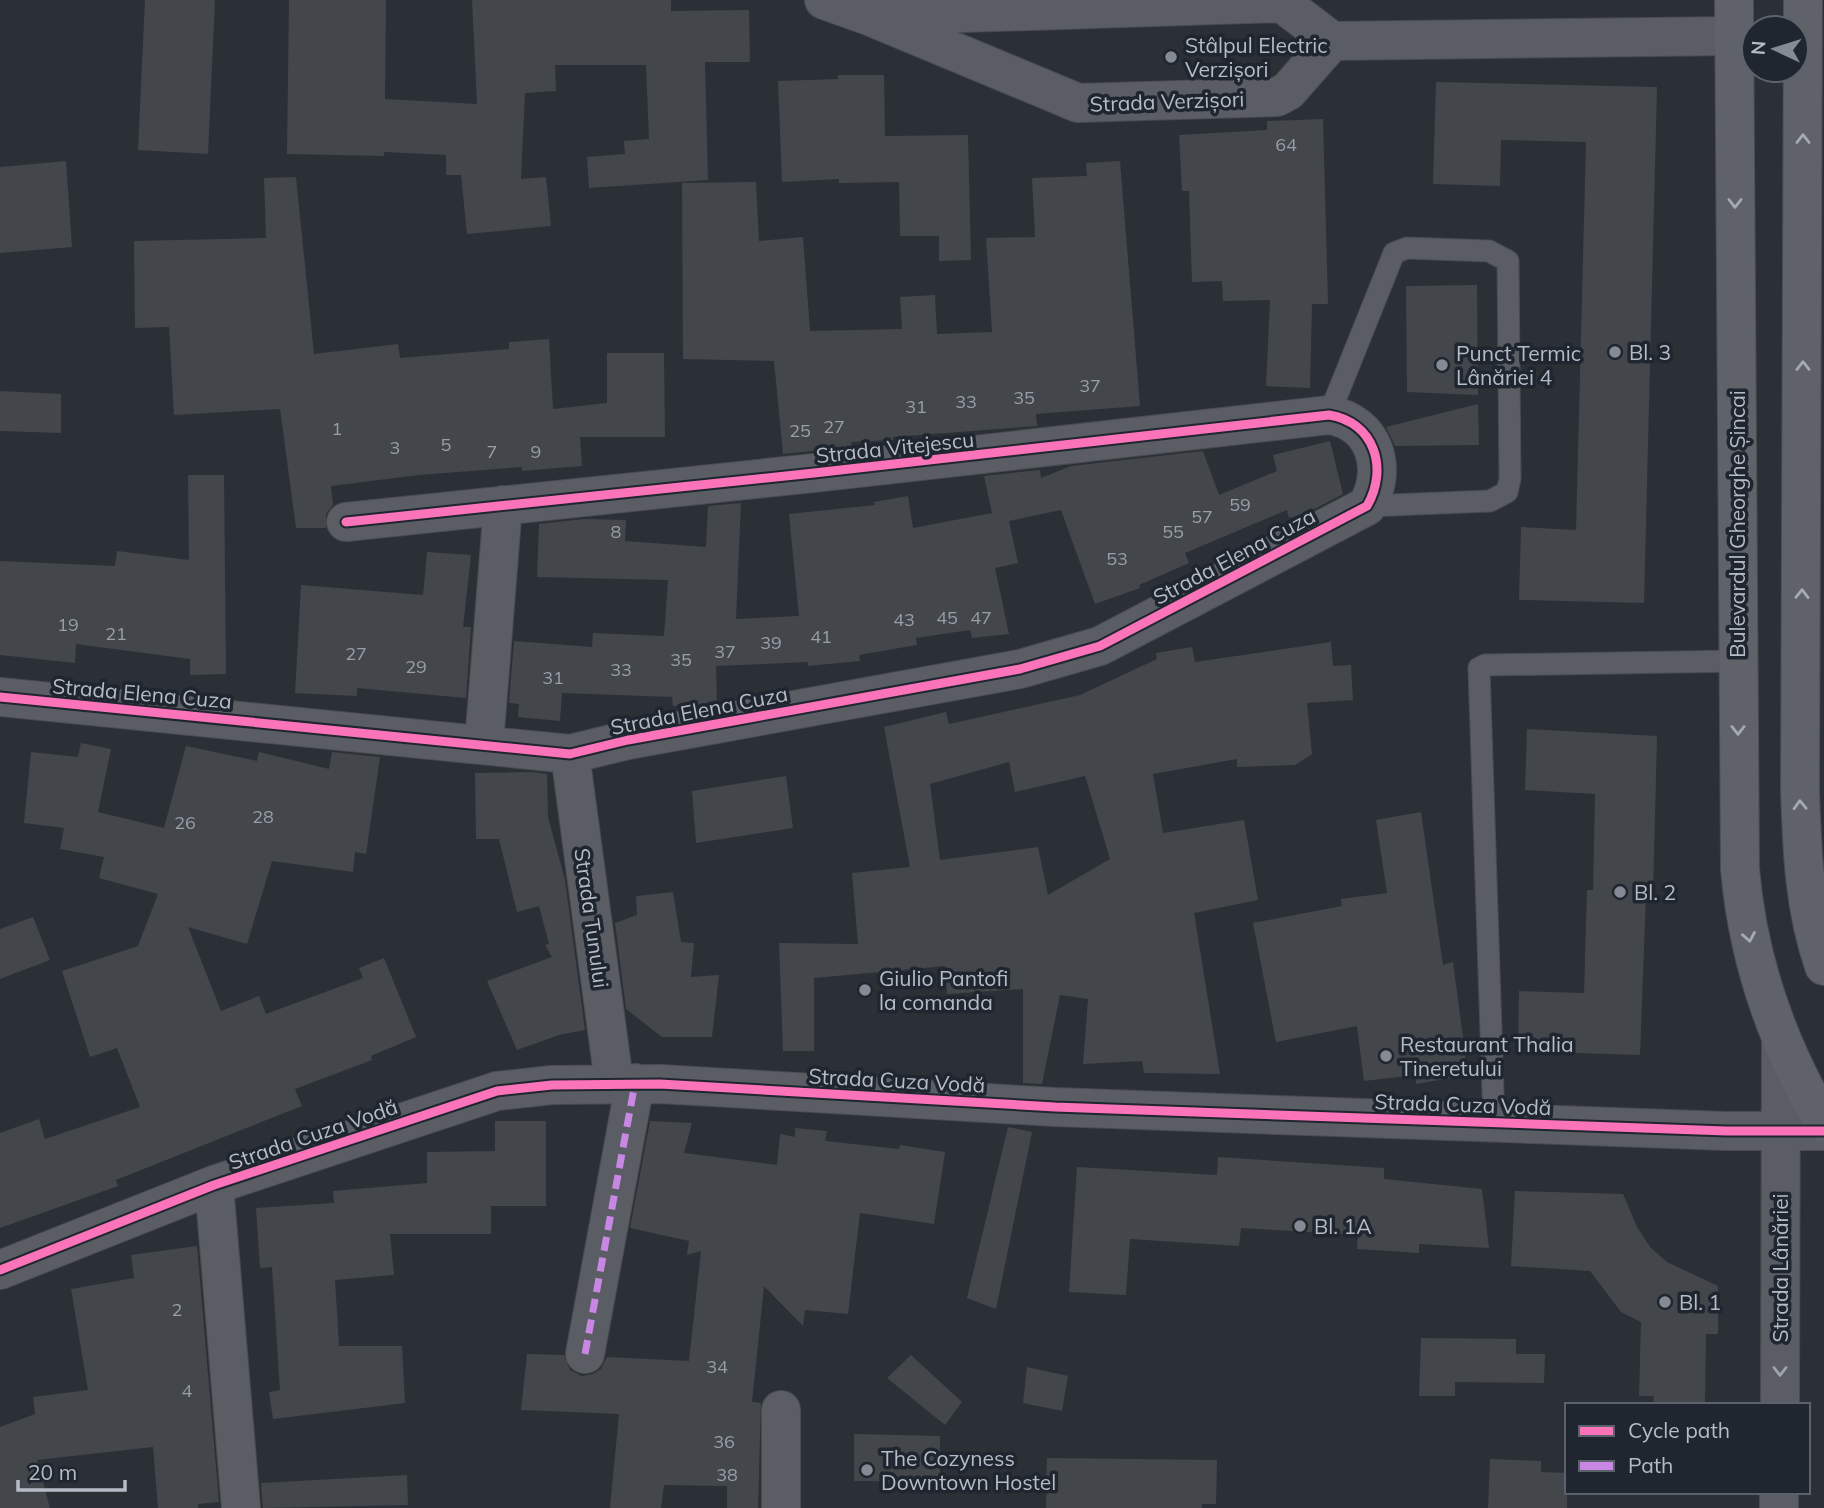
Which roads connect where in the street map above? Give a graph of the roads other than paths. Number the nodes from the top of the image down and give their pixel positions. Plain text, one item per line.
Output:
1 (824, 0) edge
2 (1803, 0) edge
3 (1282, 1) edge
4 (1012, 5) edge
5 (869, 16) junction
6 (1734, 18) edge
7 (1332, 41) junction
8 (1329, 415) junction
9 (1814, 473) edge
10 (503, 505) junction
11 (1367, 506) junction
12 (346, 522) dead end
13 (1738, 661) junction
14 (0, 697) edge
15 (484, 744) junction
16 (570, 754) junction
17 (1824, 966) edge
18 (1782, 1043) junction
19 (625, 1083) junction
20 (1494, 1122) junction
21 (1824, 1124) edge
22 (1781, 1131) junction
23 (1824, 1131) edge
24 (214, 1185) junction
25 (0, 1270) edge
26 (585, 1354) dead end
27 (1780, 1403) edge
28 (781, 1410) dead end
29 (241, 1508) edge
30 (781, 1508) edge

1 - 5 street, Strada Verzișori
9 -> 2 main road
3 - 4 street, Strada Verzișori
3 - 7 street, Strada Verzișori
4 - 5 street, Strada Verzișori
5 - 7 street, Strada Verzișori
6 - 7 street
6 -> 13 main road, Bulevardul Gheorghe Șincai
8 - 10 street, Strada Vitejescu
8 - 11 street, Strada Vitejescu
8 - 11 lane
17 -> 9 main road
10 - 12 street, Strada Vitejescu
10 - 15 street
11 - 16 street, Strada Elena Cuza
13 -> 18 main road, Bulevardul Gheorghe Șincai
13 - 20 lane
14 - 15 street, Strada Elena Cuza
15 - 16 street, Strada Elena Cuza
16 - 19 street, Strada Tunului
18 - 21 main road, Bulevardul Gheorghe Șincai
18 - 22 street, Bulevardul Gheorghe Șincai
19 - 20 street, Strada Cuza Vodă
19 - 24 street, Strada Cuza Vodă
19 - 26 street, Strada Tunului
20 - 22 street, Strada Cuza Vodă
22 - 23 street, Strada Cuza Vodă
22 -> 27 street, Strada Lânăriei
24 - 25 street, Strada Cuza Vodă
24 - 29 street
28 - 30 street

